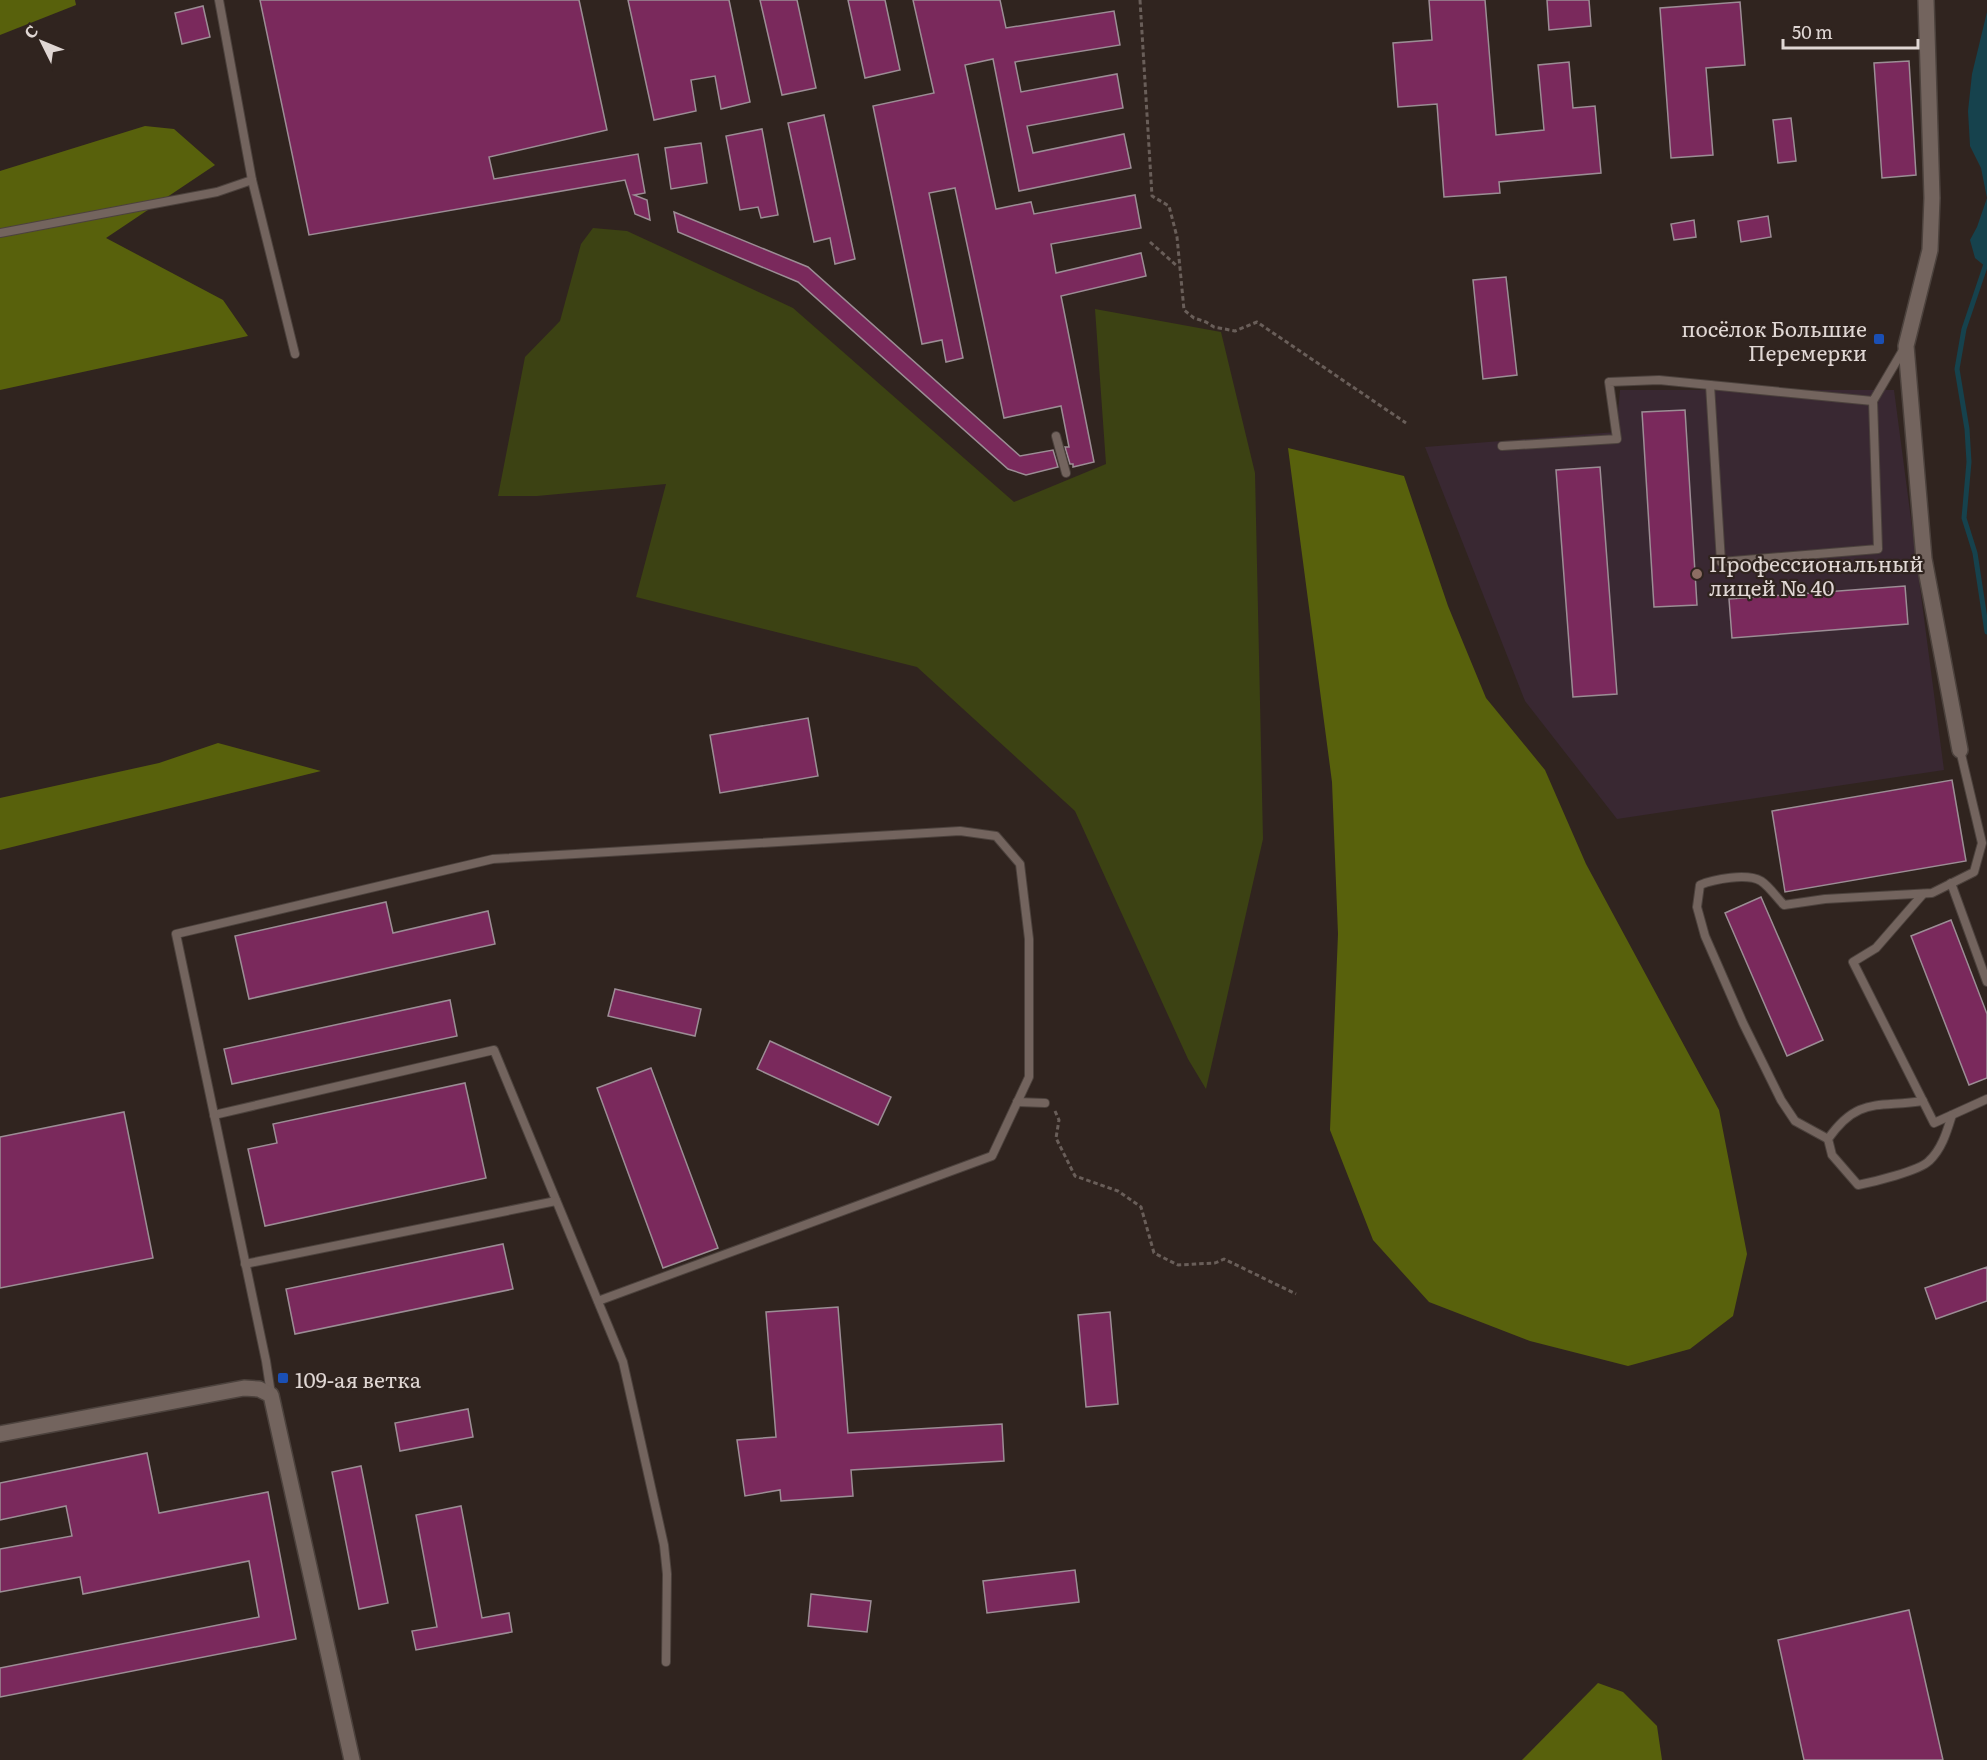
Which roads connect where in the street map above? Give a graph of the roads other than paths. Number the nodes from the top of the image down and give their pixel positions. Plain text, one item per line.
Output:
1 (219, 0) edge
2 (1926, 0) edge
3 (252, 180) junction
4 (0, 233) edge
5 (1906, 346) junction
6 (295, 354) dead end
7 (1710, 385) junction
8 (1874, 401) junction
9 (1056, 436) dead end
10 (1502, 446) dead end
11 (1066, 473) dead end
12 (1960, 750) joint
13 (1951, 883) junction
14 (1923, 894) junction
15 (1987, 982) edge
16 (1987, 1099) edge
17 (1923, 1101) junction
18 (1017, 1102) junction
19 (1045, 1103) road end
20 (213, 1115) junction
21 (1952, 1115) junction
22 (1828, 1138) junction
23 (556, 1201) junction
24 (245, 1264) junction
25 (598, 1300) junction
26 (271, 1395) junction
27 (0, 1434) edge
28 (666, 1662) dead end
29 (352, 1760) edge

1 - 3 lane
2 - 5 street
3 - 4 lane
3 - 6 lane
5 - 8 lane
5 - 12 street
7 - 8 lane
7 - 8 lane
7 - 10 lane
9 - 11 lane
12 - 13 lane
13 - 14 lane
13 - 15 lane
14 - 17 lane
14 - 22 lane
16 - 21 lane
17 - 21 lane
17 - 22 lane
18 - 19 lane
18 - 20 lane
18 - 25 lane
20 - 23 lane
20 - 24 lane
21 - 22 lane
23 - 24 lane
23 - 25 lane
24 - 26 lane
25 - 28 lane
26 - 27 street
26 - 29 street

